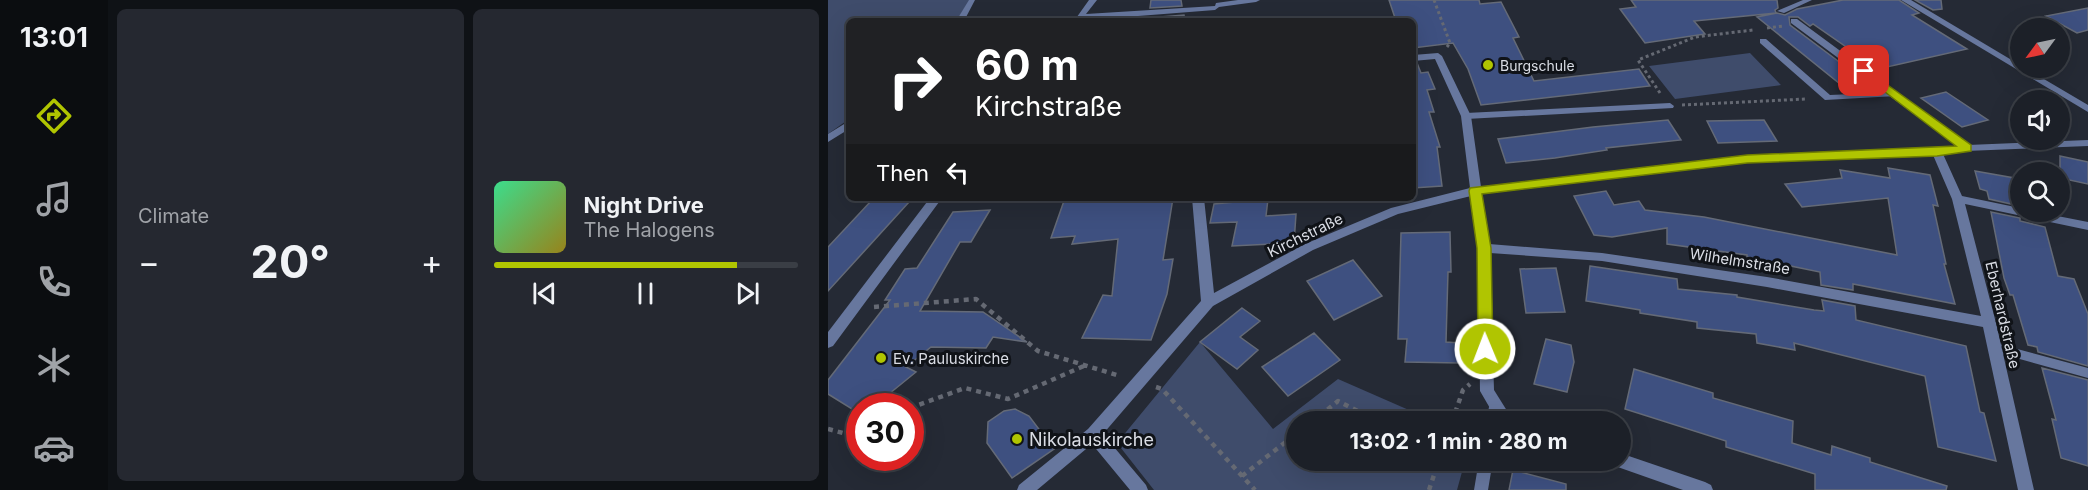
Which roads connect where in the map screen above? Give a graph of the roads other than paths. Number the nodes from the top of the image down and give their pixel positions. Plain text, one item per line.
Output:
1 (972, 0) edge
2 (1093, 0) edge
3 (1256, 0) edge
4 (1809, 0) edge
5 (1905, 0) edge
6 (1218, 4) edge
7 (1781, 11) dead end
8 (1139, 17) edge
9 (962, 18) edge
10 (1078, 18) edge
11 (1108, 18) edge
12 (1212, 18) edge
13 (1796, 22) road end
14 (1763, 41) dead end
15 (1416, 58) edge
16 (1896, 94) junction
17 (1670, 106) road end
18 (2088, 109) edge
19 (1466, 116) junction
20 (846, 126) edge
21 (828, 139) edge
22 (2088, 143) edge
23 (1966, 148) junction
24 (1937, 152) junction
25 (1475, 191) junction
26 (1958, 199) junction
27 (934, 201) edge
28 (1198, 201) edge
29 (2088, 226) edge
30 (1484, 248) junction
31 (1208, 302) junction
32 (1989, 323) junction
33 (828, 342) edge
34 (1995, 348) junction
35 (2088, 373) edge
36 (1495, 406) junction
37 (1494, 411) edge
38 (1499, 411) edge
39 (1093, 434) junction
40 (1631, 464) edge
41 (1484, 471) edge
42 (1025, 490) edge
43 (1140, 490) edge
44 (1481, 490) edge
45 (1705, 490) edge
46 (2026, 490) edge

1 - 9 lane
2 - 10 street
3 - 6 street
4 - 7 lane
5 - 18 street
6 - 8 street
6 - 12 street
8 - 11 street
13 - 16 street
14 - 16 lane
15 - 19 street
16 - 23 street
17 - 19 lane
19 - 25 street
20 - 21 street
22 - 23 street, Kirchstraße
23 - 24 street, Kirchstraße
24 - 25 street, Kirchstraße
24 - 26 street, Eberhardstraße
25 - 30 street
25 - 31 street, Kirchstraße
26 - 29 street
26 - 32 street, Eberhardstraße
27 - 33 street
28 - 31 street
30 - 32 street, Wilhelmstraße
30 - 36 street
31 - 39 street, Kirchstraße
32 - 34 street, Eberhardstraße
34 - 35 lane
34 - 46 street, Eberhardstraße
36 - 37 lane
36 - 38 street
39 - 42 street, Kirchstraße
39 - 43 street
40 - 45 street
41 - 44 lane

